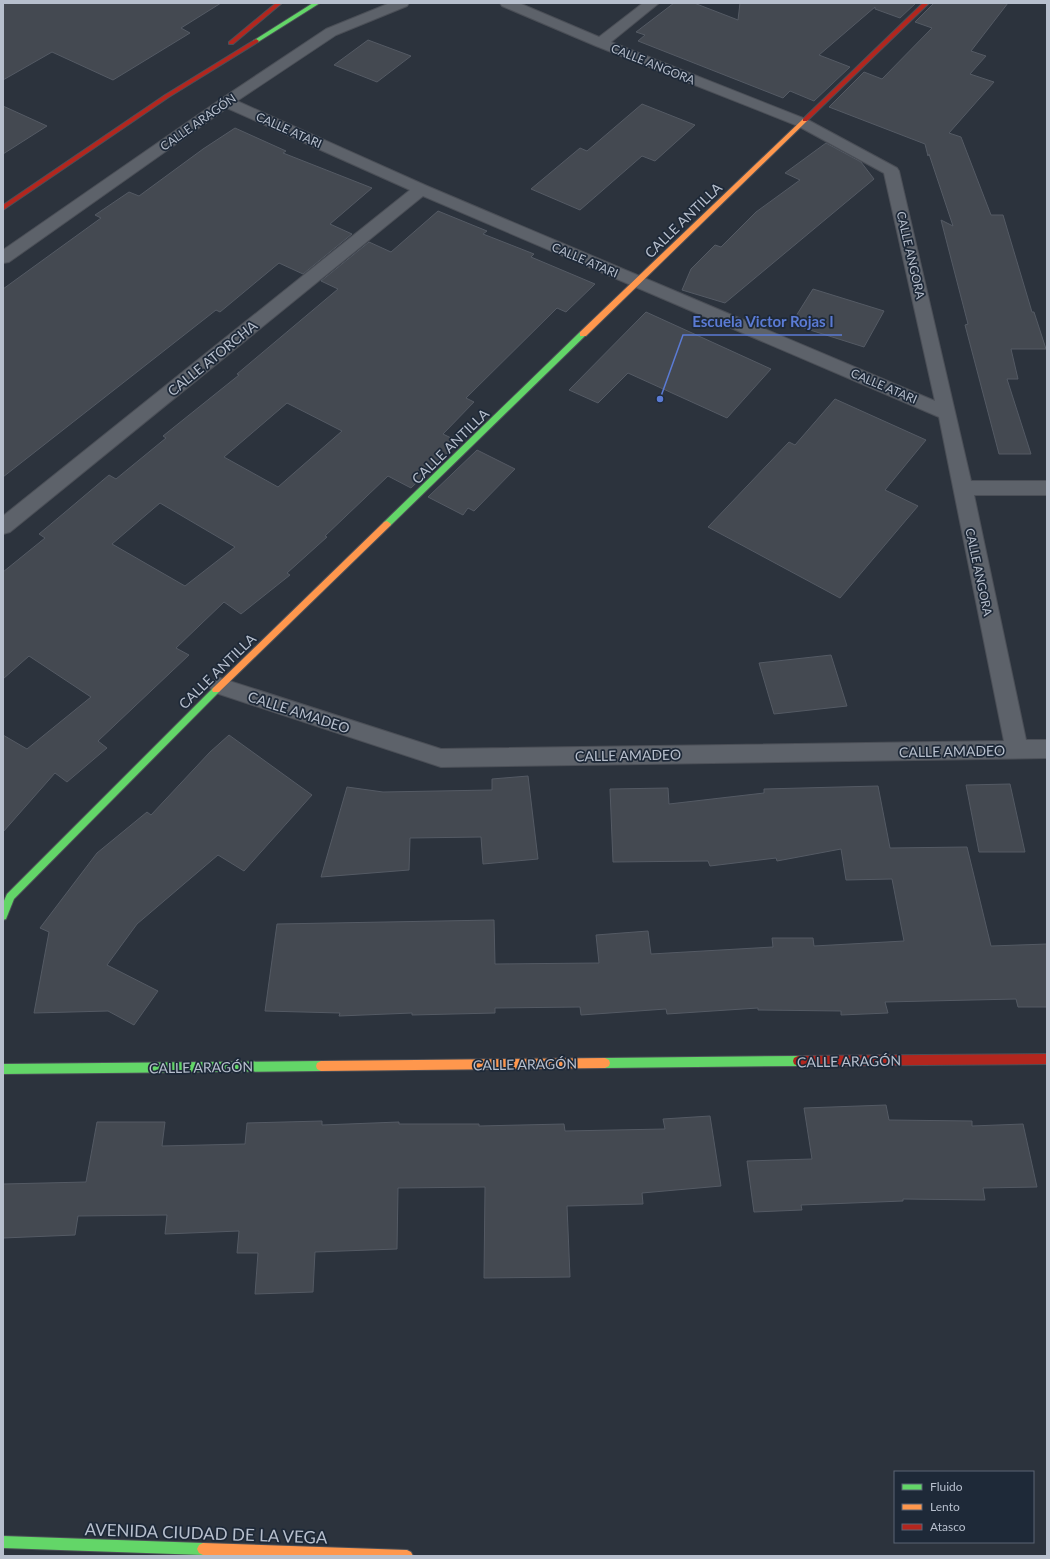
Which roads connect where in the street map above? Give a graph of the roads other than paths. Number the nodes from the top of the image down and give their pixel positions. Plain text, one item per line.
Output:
1 (279, 3) edge
2 (317, 3) edge
3 (402, 3) edge
4 (507, 3) edge
5 (652, 3) edge
6 (926, 3) edge
7 (601, 43) junction
8 (167, 96) junction
9 (226, 102) junction
10 (803, 123) junction
11 (421, 189) junction
12 (3, 208) edge
13 (3, 258) edge
14 (638, 283) junction
15 (947, 413) junction
16 (962, 488) junction
17 (1047, 488) edge
18 (3, 527) edge
19 (220, 686) junction
20 (1047, 749) edge
21 (1017, 750) junction
22 (3, 916) edge
23 (1047, 1059) edge
24 (3, 1069) edge
25 (3, 1542) edge
26 (407, 1556) edge

1 - 8 street
2 - 8 street
3 - 9 street, CALLE ARAGÓN
4 - 7 street, CALLE ANGORA
5 - 7 street
6 - 10 street, CALLE ANTILLA
7 - 10 street, CALLE ANGORA
8 - 12 street
9 - 11 street, CALLE ATARI
9 - 13 street, CALLE ARAGÓN
10 - 14 street, CALLE ANTILLA
10 - 15 street, CALLE ANGORA
11 - 14 street, CALLE ATARI
11 - 18 street, CALLE ATORCHA
14 - 15 street, CALLE ATARI
14 - 19 street, CALLE ANTILLA
15 - 16 street, CALLE ANGORA
16 - 17 street
16 - 21 street, CALLE ANGORA
19 - 21 street, CALLE AMADEO
19 - 22 street, CALLE ANTILLA
20 - 21 street, CALLE AMADEO
23 - 24 street, CALLE ARAGÓN
25 - 26 street, AVENIDA CIUDAD DE LA VEGA

